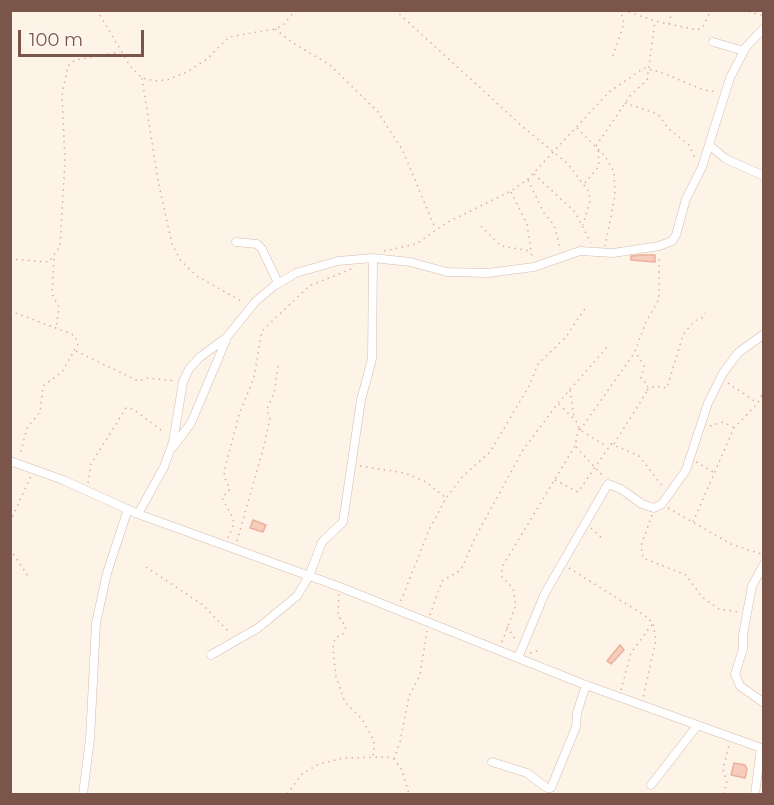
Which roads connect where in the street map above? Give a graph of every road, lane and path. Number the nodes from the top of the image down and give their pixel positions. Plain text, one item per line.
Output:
1 (97, 10) edge
2 (296, 10) edge
3 (395, 10) edge
4 (622, 10) edge
5 (672, 10) edge
6 (711, 10) edge
7 (743, 10) edge
8 (764, 16) edge
9 (655, 21) junction
10 (668, 24) junction
11 (764, 28) edge
12 (275, 29) junction
13 (712, 42) dead end
14 (744, 51) junction
15 (120, 52) junction
16 (613, 56) dead end
17 (650, 68) junction
18 (142, 78) junction
19 (725, 92) junction
20 (625, 103) junction
21 (576, 127) junction
22 (709, 145) junction
23 (597, 147) junction
24 (554, 150) junction
25 (696, 160) dead end
26 (534, 173) junction
27 (764, 176) edge
28 (528, 179) junction
29 (584, 184) junction
30 (511, 191) junction
31 (583, 225) junction
32 (481, 226) dead end
33 (435, 230) junction
34 (236, 242) dead end
35 (659, 246) junction
36 (532, 251) junction
37 (599, 252) junction
38 (562, 256) junction
39 (54, 258) junction
40 (10, 259) edge
41 (370, 259) junction
42 (534, 267) junction
43 (279, 283) junction
44 (252, 307) junction
45 (586, 307) dead end
46 (10, 311) edge
47 (705, 313) dead end
48 (56, 328) junction
49 (764, 334) edge
50 (226, 338) junction
51 (610, 344) dead end
52 (76, 351) junction
53 (635, 351) junction
54 (278, 366) dead end
55 (719, 381) junction
56 (183, 382) junction
57 (570, 390) junction
58 (647, 390) junction
59 (764, 391) edge
60 (558, 402) junction
61 (757, 404) junction
62 (574, 418) junction
63 (580, 428) junction
64 (734, 428) junction
65 (702, 429) junction
66 (173, 438) junction
67 (614, 444) junction
68 (575, 446) junction
69 (607, 446) junction
70 (170, 451) junction
71 (691, 459) junction
72 (10, 461) edge
73 (354, 464) junction
74 (594, 467) junction
75 (31, 468) junction
76 (716, 474) junction
77 (555, 480) junction
78 (609, 483) junction
79 (88, 491) junction
80 (666, 496) junction
81 (446, 498) junction
82 (658, 506) junction
83 (128, 509) junction
84 (138, 514) junction
85 (10, 522) edge
86 (693, 522) junction
87 (586, 523) junction
88 (603, 540) dead end
89 (222, 543) junction
90 (234, 548) junction
91 (10, 549) edge
92 (764, 555) edge
93 (562, 563) junction
94 (764, 564) edge
95 (146, 567) dead end
96 (309, 576) junction
97 (30, 579) dead end
98 (340, 587) junction
99 (396, 609) junction
100 (747, 613) junction
101 (428, 622) junction
102 (653, 623) junction
103 (507, 627) junction
104 (237, 640) junction
105 (501, 651) junction
106 (211, 655) dead end
107 (519, 656) junction
108 (586, 685) junction
109 (625, 699) junction
110 (764, 703) edge
111 (641, 705) junction
112 (697, 726) junction
113 (731, 738) junction
114 (762, 748) edge
115 (371, 758) junction
116 (394, 759) junction
117 (492, 762) dead end
118 (651, 785) dead end
119 (83, 795) edge
120 (287, 795) edge
121 (410, 795) edge
122 (723, 795) edge
123 (755, 795) edge

1 - 15 path
2 - 12 path
3 - 24 path
4 - 9 path
4 - 16 path
5 - 10 path
6 - 10 path
7 - 8 path
9 - 10 path
9 - 17 path
11 - 14 street
12 - 18 path
12 - 33 path
13 - 14 street
14 - 19 street
15 - 18 path
15 - 39 path
17 - 19 path
17 - 20 path
17 - 21 path
18 - 44 path
19 - 22 street
20 - 23 path
20 - 25 path
21 - 23 path
21 - 24 path
22 - 27 street
22 - 35 street
23 - 29 path
23 - 37 path
24 - 26 path
24 - 29 path
26 - 28 path
26 - 31 path
28 - 30 path
28 - 38 path
29 - 31 path
30 - 33 path
30 - 36 path
31 - 37 path
32 - 36 path
33 - 41 path
34 - 43 street
35 - 37 street
35 - 53 path
36 - 42 path
37 - 38 street
38 - 42 street
39 - 40 path
39 - 48 path
41 - 42 street
41 - 43 street
41 - 73 street
41 - 89 path
43 - 44 street
44 - 50 street
45 - 81 path
46 - 48 path
47 - 58 path
48 - 52 path
49 - 55 street
50 - 56 street
50 - 70 street
51 - 57 path
52 - 56 path
52 - 75 path
53 - 58 path
53 - 63 path
54 - 90 path
55 - 61 path
55 - 65 street
56 - 66 street
57 - 60 path
57 - 62 path
58 - 67 path
59 - 61 path
60 - 62 path
60 - 101 path
61 - 64 path
62 - 63 path
63 - 68 path
63 - 69 path
64 - 65 path
64 - 76 path
65 - 71 street
66 - 70 street
66 - 79 path
67 - 69 path
67 - 80 path
68 - 74 path
68 - 77 path
69 - 74 path
70 - 84 street
71 - 76 path
71 - 80 street
72 - 75 street
73 - 81 path
73 - 96 street
74 - 77 path
74 - 78 path
75 - 79 street
75 - 85 path
76 - 86 path
77 - 103 path
78 - 82 street
78 - 87 street
79 - 83 street
80 - 82 street
81 - 99 path
82 - 86 path
82 - 100 path
83 - 84 street
83 - 119 street
84 - 89 street
86 - 92 path
87 - 88 path
87 - 93 street
89 - 90 street
90 - 96 street
91 - 97 path
93 - 102 path
93 - 107 street
94 - 100 street
95 - 104 path
96 - 98 street
96 - 104 street
98 - 99 street
98 - 115 path
99 - 101 street
100 - 110 street
101 - 105 street
101 - 116 path
102 - 109 path
102 - 111 path
103 - 105 path
103 - 107 path
104 - 106 street
105 - 107 street
107 - 108 street
108 - 109 street
108 - 117 street
109 - 111 street
111 - 112 street
112 - 113 street
112 - 118 street
113 - 114 street
113 - 122 path
114 - 123 street
115 - 116 path
115 - 120 path
116 - 121 path

